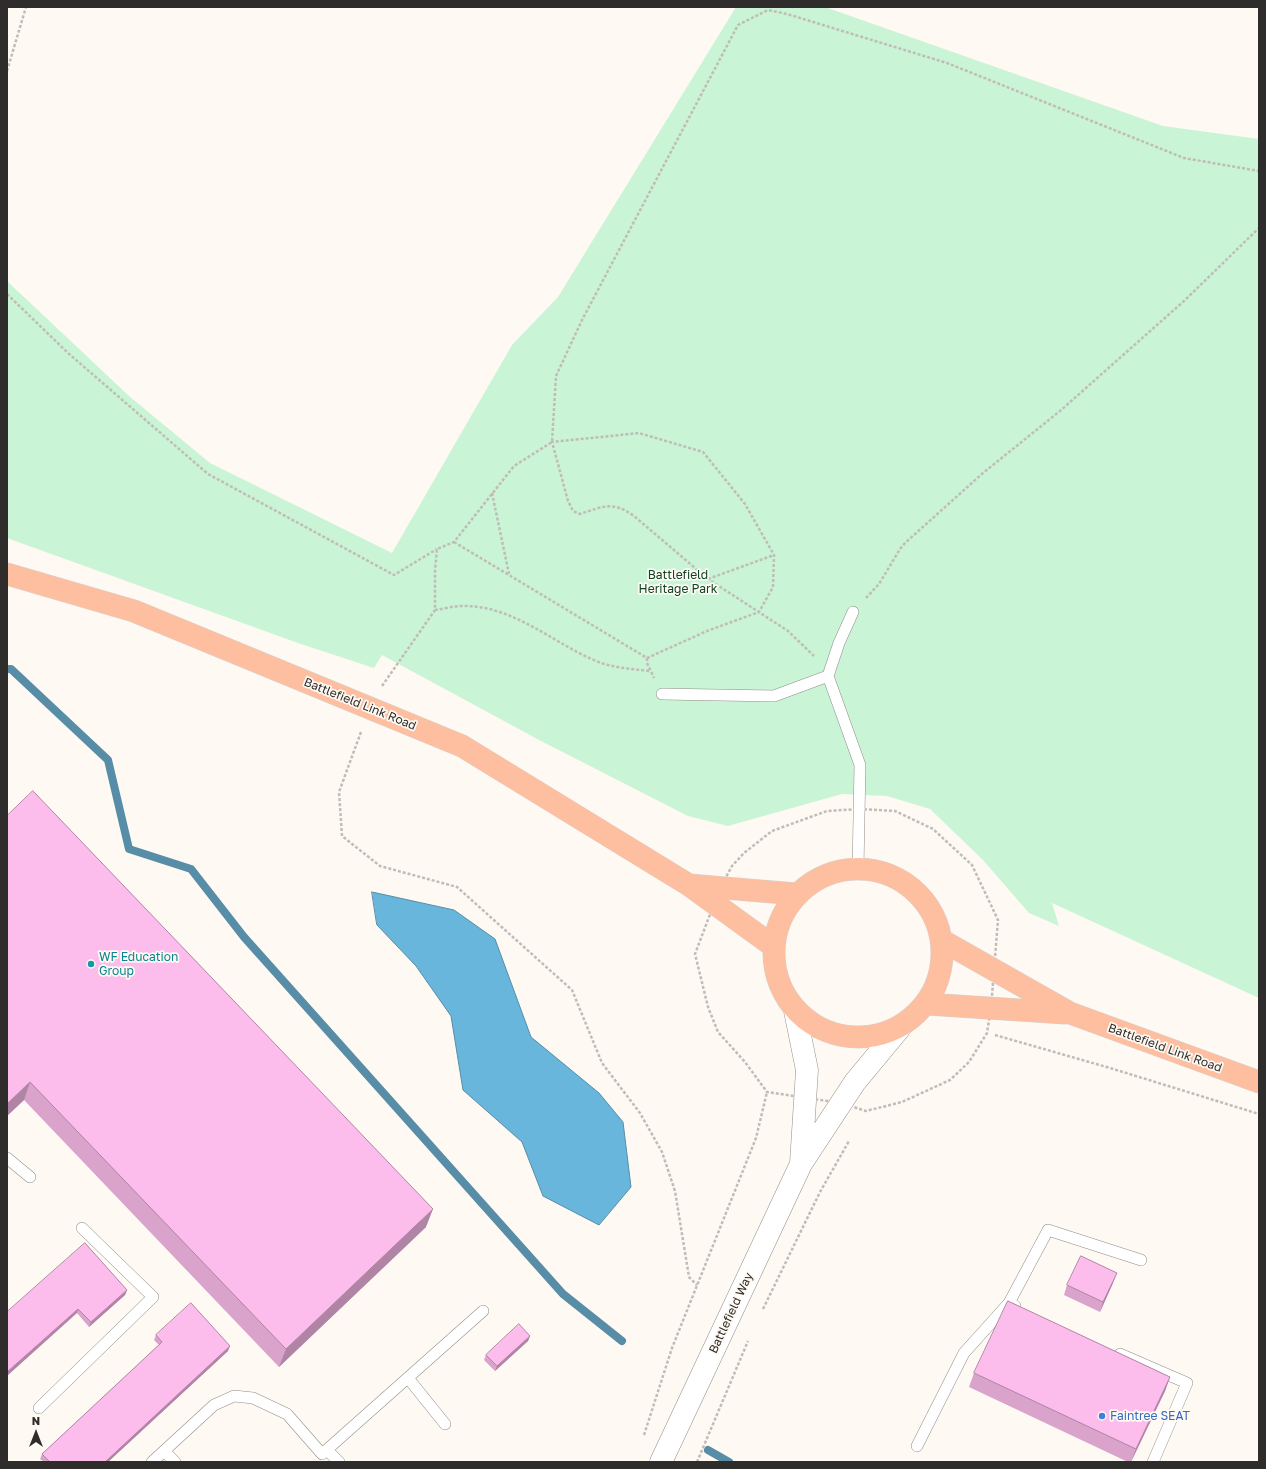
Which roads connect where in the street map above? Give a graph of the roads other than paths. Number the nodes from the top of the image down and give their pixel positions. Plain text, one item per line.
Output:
1 (7, 574) edge
2 (853, 612) road end
3 (828, 676) junction
4 (662, 694) dead end
5 (858, 869) junction
6 (689, 885) junction
7 (796, 894) junction
8 (943, 941) junction
9 (773, 946) junction
10 (927, 1004) junction
11 (796, 1011) junction
12 (1070, 1013) junction
13 (899, 1029) junction
14 (1259, 1082) edge
15 (7, 1158) edge
16 (801, 1164) junction
17 (30, 1177) dead end
18 (82, 1228) dead end
19 (1141, 1260) dead end
20 (1009, 1303) junction
21 (1023, 1309) edge
22 (483, 1311) dead end
23 (1113, 1351) edge
24 (408, 1378) junction
25 (39, 1408) dead end
26 (445, 1424) dead end
27 (917, 1446) dead end
28 (328, 1450) junction
29 (164, 1451) junction
30 (152, 1462) edge
31 (174, 1462) edge
32 (339, 1462) edge
33 (661, 1462) edge
34 (1153, 1462) edge

1 - 6 main road, Battlefield Link Road
2 - 3 lane
3 - 4 lane
3 - 5 lane
5 - 7 main road
5 - 8 main road
6 - 7 main road, Battlefield Link Road
6 - 9 main road, Battlefield Link Road
7 - 9 main road
8 - 10 main road
8 - 12 main road, Battlefield Link Road
9 - 11 main road
10 - 12 main road, Battlefield Link Road
10 - 13 main road
11 - 13 main road
11 - 16 street, Battlefield Way
12 - 14 main road, Battlefield Link Road
13 - 16 street, Battlefield Way
15 - 17 lane
16 - 33 street, Battlefield Way
18 - 25 lane
19 - 20 lane
20 - 21 lane
20 - 27 lane
22 - 24 lane
23 - 34 lane
24 - 26 lane
24 - 28 lane
28 - 29 lane
28 - 32 lane
29 - 30 lane
29 - 31 lane

